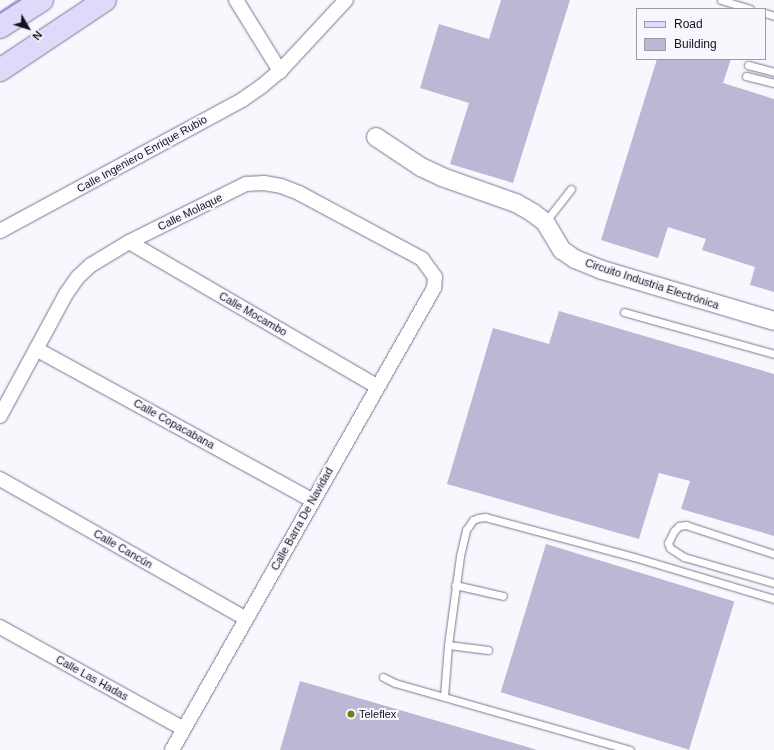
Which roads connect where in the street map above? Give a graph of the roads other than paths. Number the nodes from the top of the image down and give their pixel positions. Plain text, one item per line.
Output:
1 (42, 0) edge
2 (105, 0) edge
3 (236, 0) edge
4 (346, 0) edge
5 (721, 0) edge
6 (747, 8) edge
7 (0, 27) edge
8 (748, 65) dead end
9 (0, 70) edge
10 (280, 71) junction
11 (774, 72) edge
12 (746, 76) dead end
13 (774, 83) edge
14 (376, 137) dead end
15 (571, 189) dead end
16 (545, 222) junction
17 (0, 232) edge
18 (129, 242) junction
19 (434, 288) joint
20 (624, 312) dead end
21 (774, 321) edge
22 (36, 349) junction
23 (774, 354) edge
24 (376, 386) junction
25 (0, 416) edge
26 (0, 479) edge
27 (312, 500) junction
28 (774, 554) edge
29 (774, 583) edge
30 (455, 585) junction
31 (503, 596) dead end
32 (774, 599) edge
33 (246, 618) junction
34 (0, 628) edge
35 (448, 645) junction
36 (488, 650) dead end
37 (383, 677) dead end
38 (444, 696) junction
39 (184, 729) junction
40 (172, 750) edge
41 (630, 750) edge

1 - 7 main road
2 - 9 main road
3 - 10 street
4 - 10 street, Calle Ingeniero Enrique Rubio
5 - 6 lane
8 - 11 lane
10 - 17 street, Calle Ingeniero Enrique Rubio
12 - 13 lane
14 - 16 street, Circuito Industria Electrónica
15 - 16 lane
16 - 21 street, Circuito Industria Electrónica
18 - 19 street, Calle Molaque
18 - 22 street, Calle Molaque
18 - 24 street, Calle Mocambo
19 - 24 street, Calle Barra De Navidad
20 - 23 lane
22 - 25 street, Calle Molaque
22 - 27 street, Calle Copacabana
24 - 27 street, Calle Barra De Navidad
26 - 33 street, Calle Cancún
27 - 33 street, Calle Barra De Navidad
28 - 29 lane
30 - 31 lane
30 - 32 lane
30 - 35 lane
33 - 39 street, Calle Barra De Navidad
34 - 39 street, Calle Las Hadas
35 - 36 lane
35 - 38 lane
37 - 38 lane
38 - 41 lane
39 - 40 street, Calle Barra De Navidad

